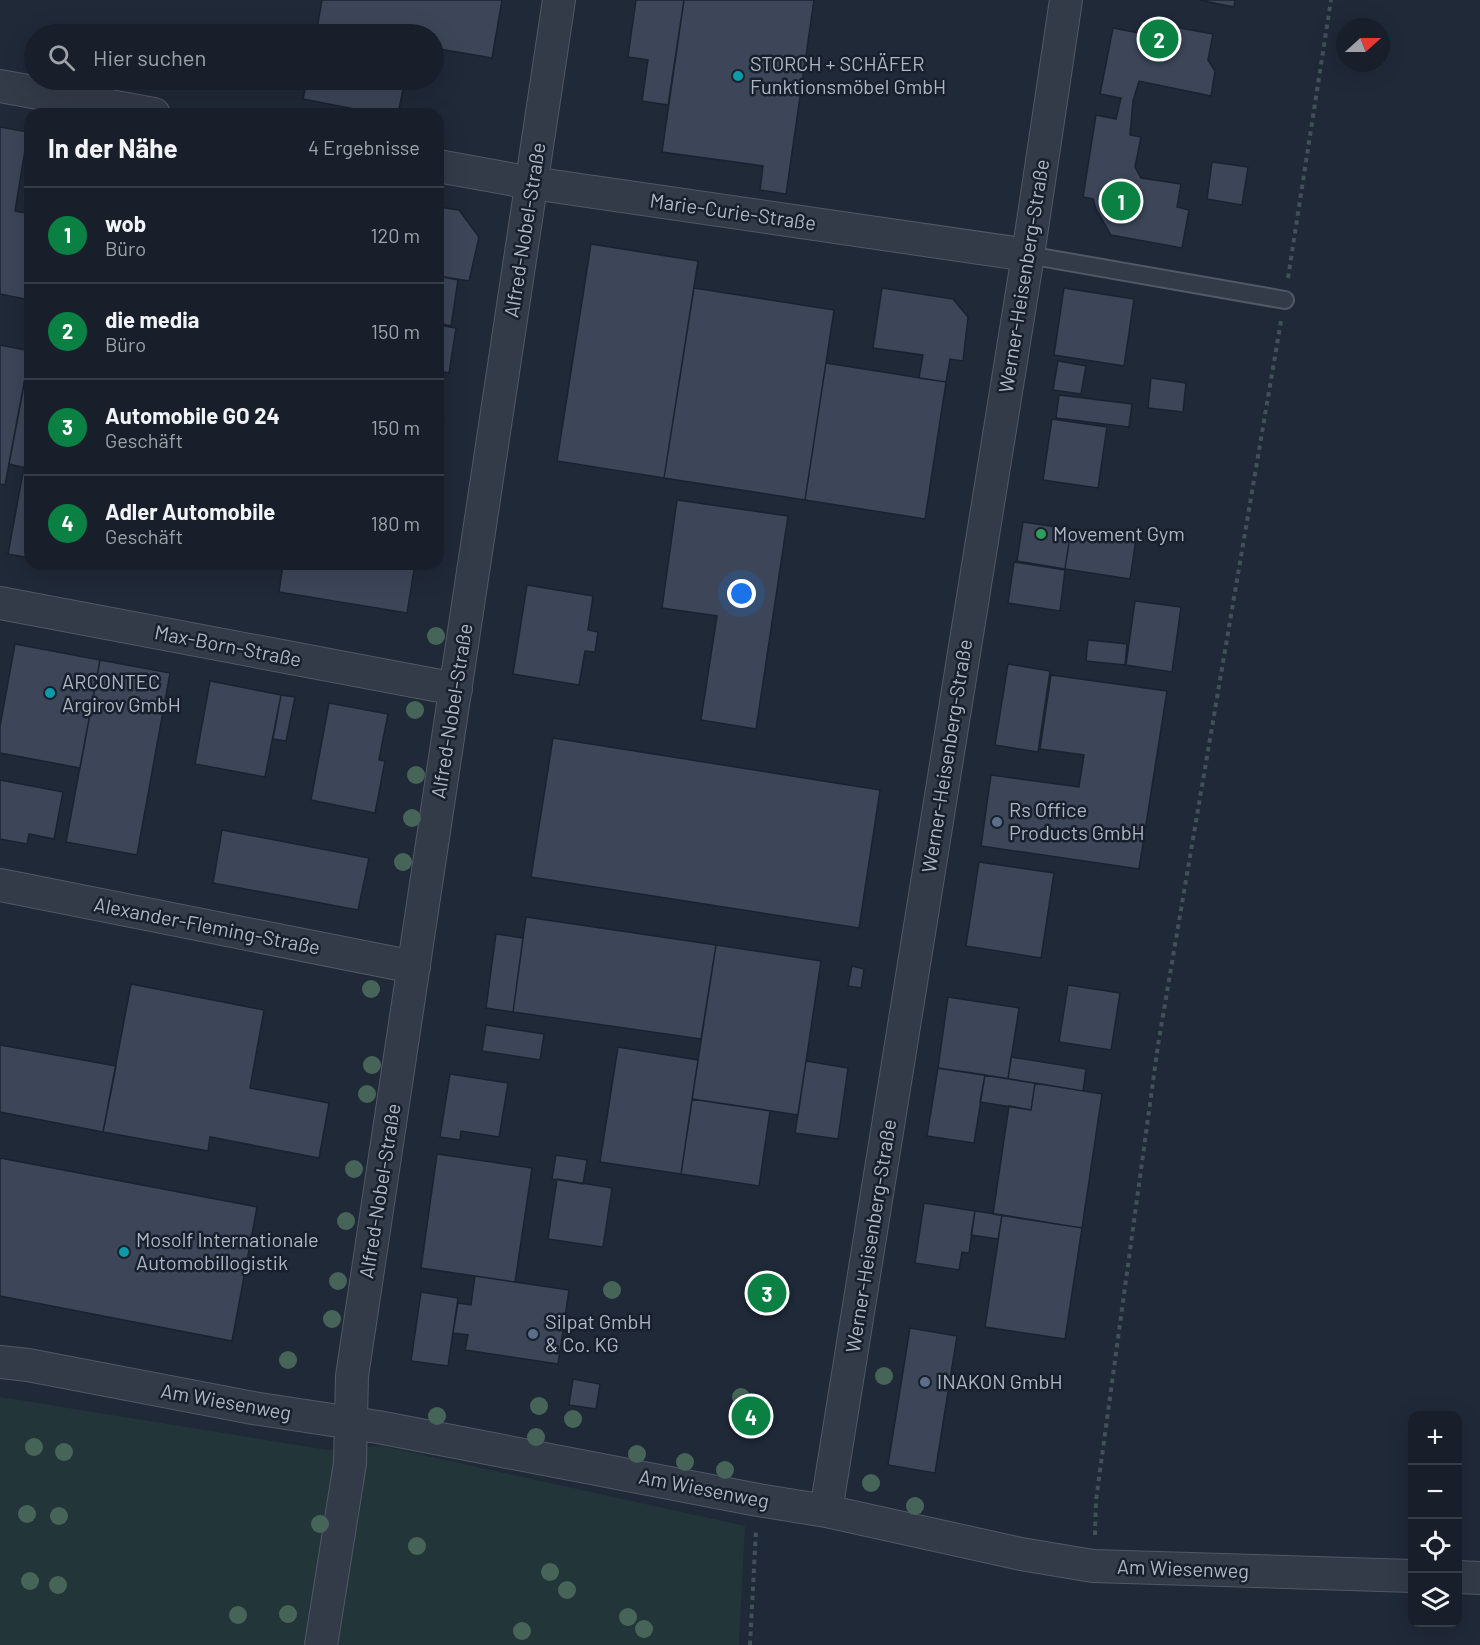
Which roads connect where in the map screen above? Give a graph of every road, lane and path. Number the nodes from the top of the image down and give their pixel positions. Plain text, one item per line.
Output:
1 (559, 0) edge
2 (1066, 0) edge
3 (1331, 0) edge
4 (0, 86) edge
5 (121, 108) edge
6 (444, 167) edge
7 (532, 183) junction
8 (1028, 255) junction
9 (1285, 300) junction
10 (0, 603) edge
11 (456, 689) junction
12 (0, 885) edge
13 (414, 967) junction
14 (0, 1362) edge
15 (350, 1422) junction
16 (758, 1500) junction
17 (1096, 1500) dead end
18 (826, 1511) junction
19 (1408, 1576) edge
20 (1462, 1577) edge
21 (1480, 1578) edge
22 (321, 1645) edge
23 (750, 1645) edge

1 - 7 street, Alfred-Nobel-Straße
2 - 8 street, Werner-Heisenberg-Straße
3 - 9 path
4 - 5 street
6 - 7 street, Marie-Curie-Straße
7 - 8 street, Marie-Curie-Straße
7 - 11 street, Alfred-Nobel-Straße
8 - 9 lane
8 - 18 street, Werner-Heisenberg-Straße
9 - 17 path
10 - 11 street, Max-Born-Straße
11 - 13 street, Alfred-Nobel-Straße
12 - 13 street, Alexander-Fleming-Straße
13 - 15 street, Alfred-Nobel-Straße
14 - 15 street, Am Wiesenweg
15 - 16 street, Am Wiesenweg
15 - 22 street, Alfred-Nobel-Straße
16 - 18 street, Am Wiesenweg
16 - 23 path
18 - 19 street, Am Wiesenweg
20 - 21 street

